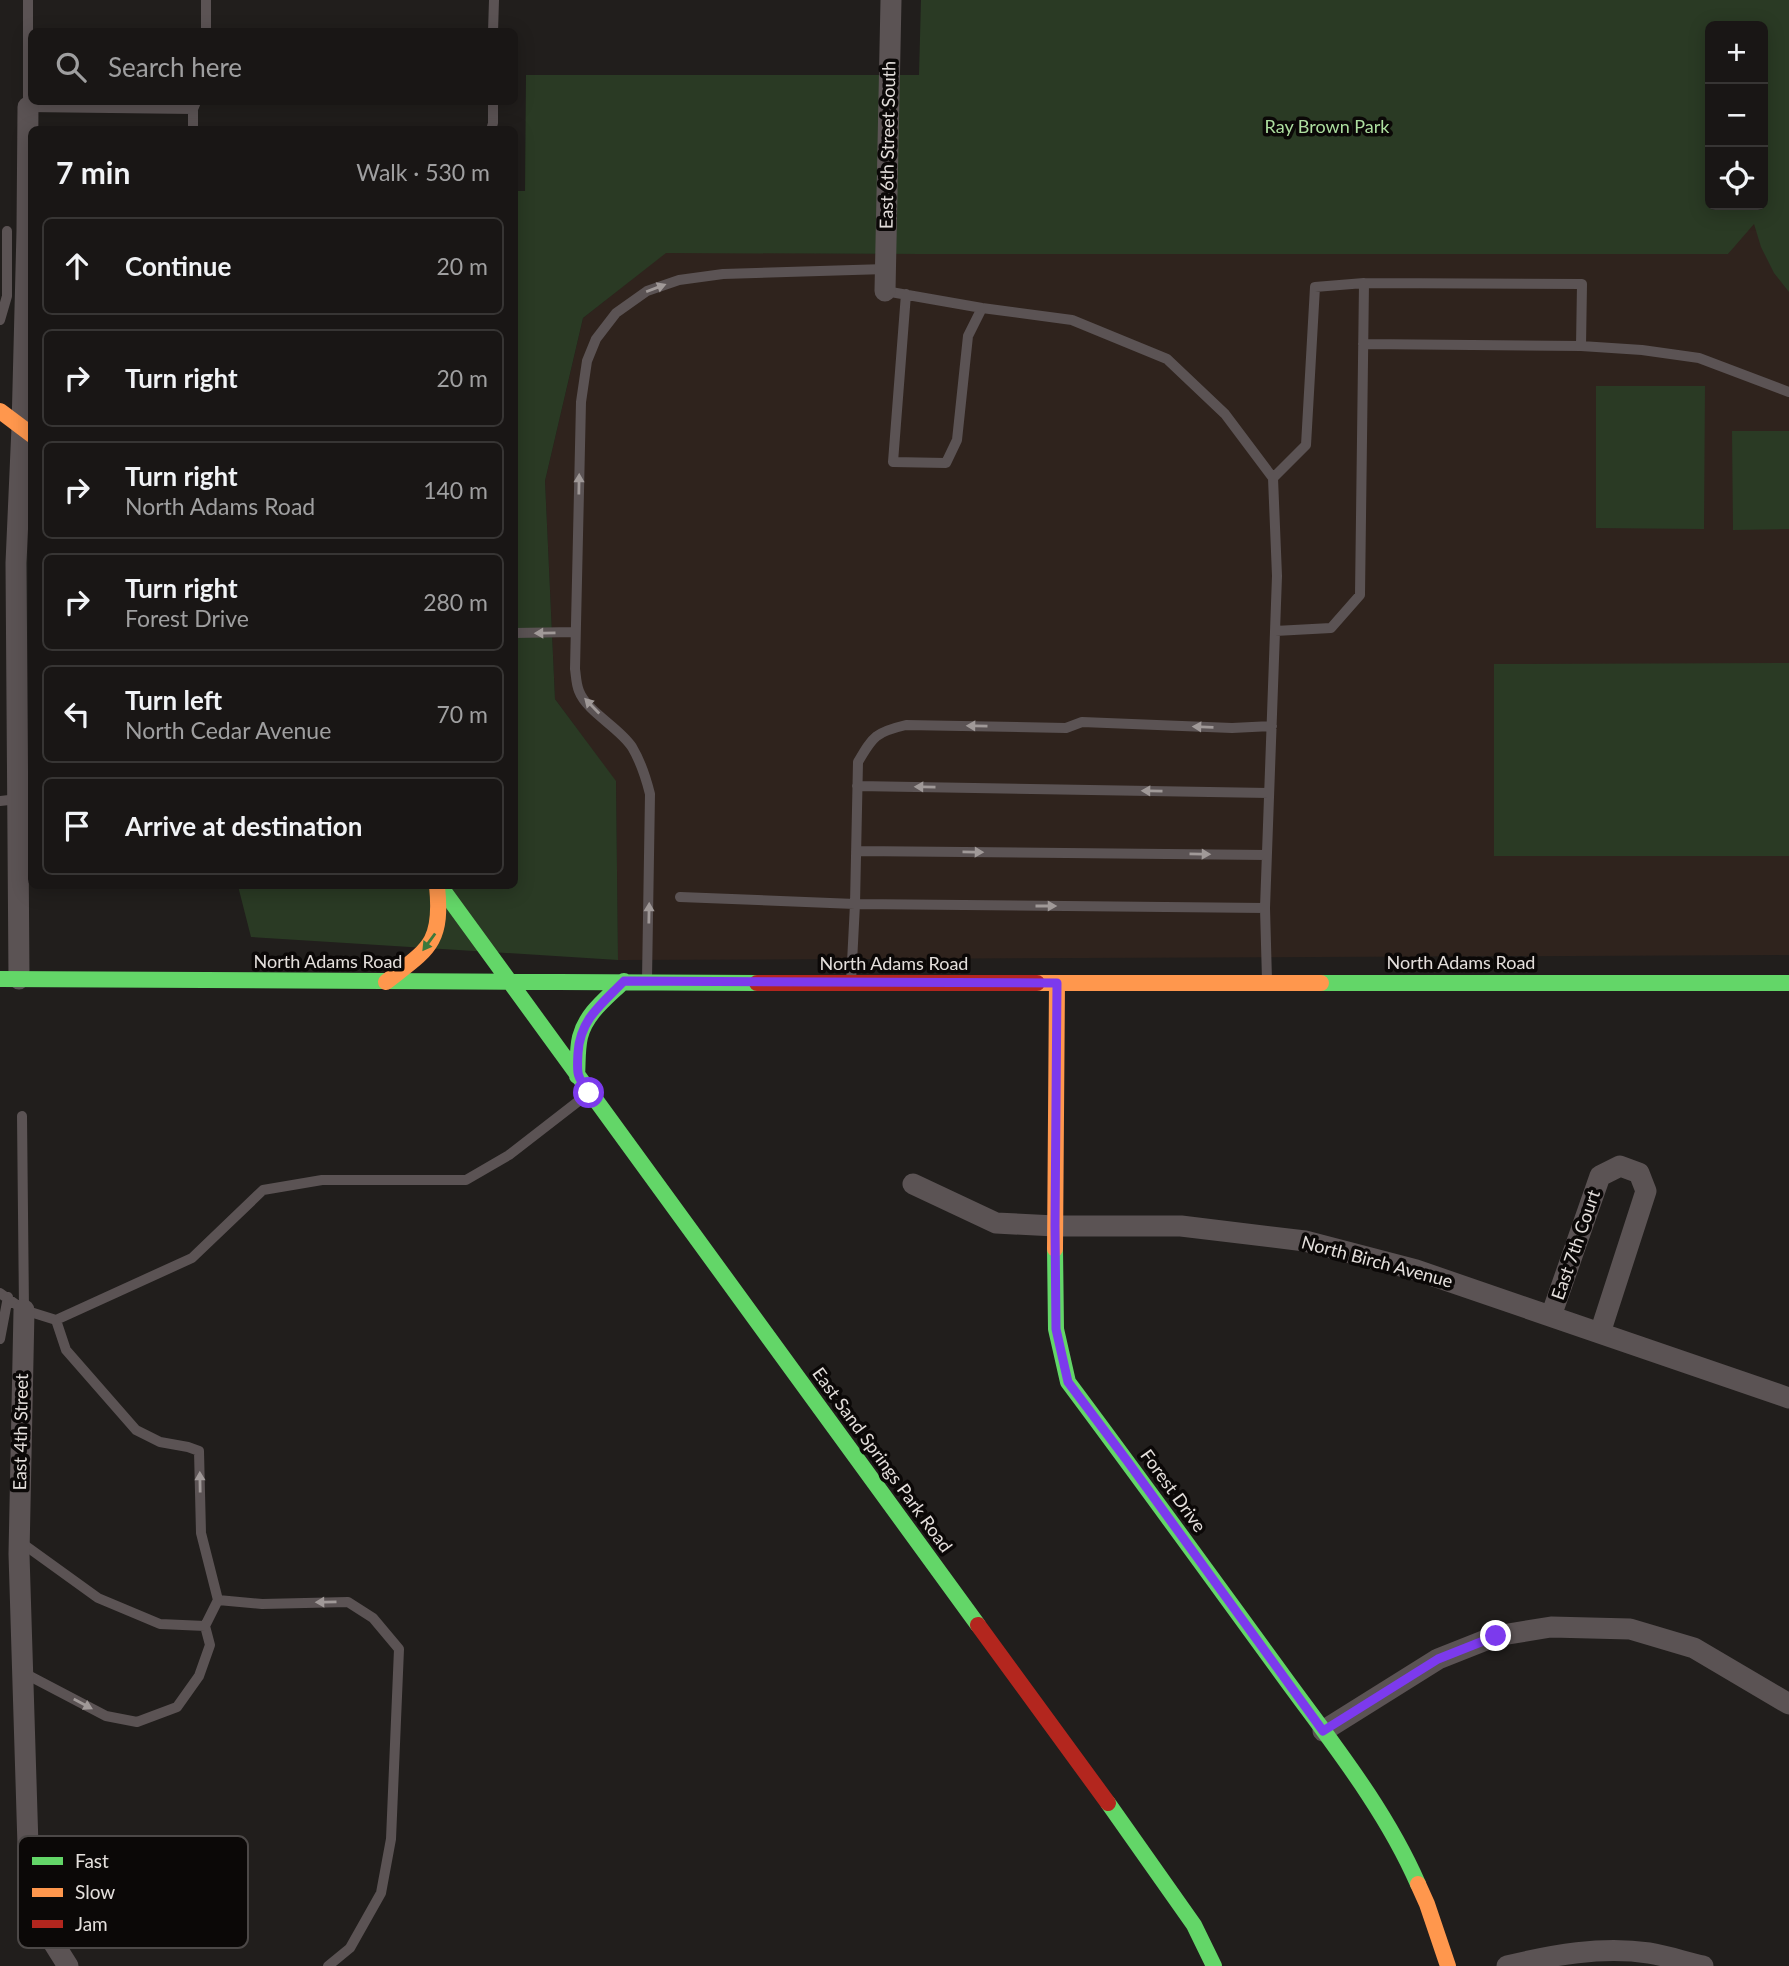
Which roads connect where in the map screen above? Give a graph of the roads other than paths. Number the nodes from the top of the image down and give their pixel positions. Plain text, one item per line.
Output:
1 (28, 0) edge
2 (206, 0) edge
3 (494, 0) edge
4 (891, 0) edge
5 (206, 28) edge
6 (493, 28) edge
7 (493, 105) edge
8 (194, 106) edge
9 (28, 107) junction
10 (193, 126) edge
11 (492, 126) edge
12 (0, 219) edge
13 (17, 231) junction
14 (1364, 283) junction
15 (892, 285) junction
16 (982, 308) junction
17 (0, 320) edge
18 (1363, 344) junction
19 (1581, 346) junction
20 (1789, 392) edge
21 (0, 411) edge
22 (27, 431) edge
23 (1273, 478) junction
24 (1275, 631) junction
25 (575, 632) junction
26 (518, 633) edge
27 (1272, 726) junction
28 (857, 786) junction
29 (1269, 793) junction
30 (9, 800) edge
31 (856, 851) junction
32 (1267, 855) junction
33 (439, 889) edge
34 (441, 889) edge
35 (680, 897) dead end
36 (855, 904) junction
37 (1265, 908) junction
38 (10, 979) edge
39 (624, 981) junction
40 (647, 981) junction
41 (386, 982) junction
42 (511, 982) junction
43 (1267, 982) junction
44 (1789, 982) edge
45 (851, 983) junction
46 (1057, 983) junction
47 (577, 1076) junction
48 (589, 1093) junction
49 (22, 1116) dead end
50 (913, 1184) dead end
51 (1055, 1226) junction
52 (10, 1300) edge
53 (1551, 1316) junction
54 (55, 1320) junction
55 (1600, 1333) junction
56 (0, 1339) edge
57 (1789, 1398) edge
58 (19, 1547) junction
59 (218, 1600) junction
60 (205, 1626) junction
61 (22, 1672) junction
62 (1789, 1703) edge
63 (1323, 1731) junction
64 (28, 1836) edge
65 (57, 1948) edge
66 (68, 1966) edge
67 (328, 1966) edge
68 (1214, 1966) edge
69 (1448, 1966) edge
70 (1507, 1966) edge
71 (1703, 1966) edge

1 - 9 lane
2 - 5 lane
3 - 6 lane
4 - 15 street, East 6th Street South
7 - 11 lane
8 - 9 lane
8 - 10 lane
9 - 13 street
12 - 13 lane
13 - 17 lane
13 - 22 street
14 - 18 lane
14 - 19 lane
14 - 23 lane
15 - 16 lane
15 - 16 lane
25 -> 15 lane
16 - 23 lane
18 - 19 lane
18 - 24 lane
19 - 20 lane
21 - 22 street
22 - 30 street
23 - 24 lane
24 - 27 lane
25 -> 26 lane
40 -> 25 lane
27 -> 28 lane
27 - 29 lane
29 -> 28 lane
28 - 31 lane
29 - 32 lane
30 - 38 street
31 -> 32 lane
31 - 36 lane
32 - 37 lane
33 -> 41 street
34 - 42 street, East Sand Springs Park Road
35 - 36 lane
36 -> 37 lane
36 - 45 lane
37 - 43 lane
38 - 41 street, North Adams Road
39 - 40 street, North Adams Road
39 - 42 street, North Adams Road
39 - 47 street
40 - 45 street, North Adams Road
41 - 42 street, North Adams Road
42 - 47 street, East Sand Springs Park Road
43 - 44 street, North Adams Road
43 - 46 street, North Adams Road
45 - 46 street, North Adams Road
46 - 51 street, Forest Drive
47 - 48 street, East Sand Springs Park Road
48 - 54 lane
48 - 68 street, East Sand Springs Park Road
49 - 52 lane
50 - 51 street, North Birch Avenue
51 - 53 street, North Birch Avenue
51 - 63 street, Forest Drive
52 - 54 lane
52 - 56 lane
52 - 58 street, East 4th Street
53 - 55 street, North Birch Avenue
53 - 55 street, East 7th Court
59 -> 54 lane
55 - 57 street, North Birch Avenue
58 - 60 lane
58 - 61 street, East 4th Street
59 - 60 lane
67 -> 59 lane
61 -> 60 lane
61 - 64 street, East 4th Street
62 - 63 street
63 - 69 street, Forest Drive
65 - 66 street, East 4th Street
70 - 71 street

